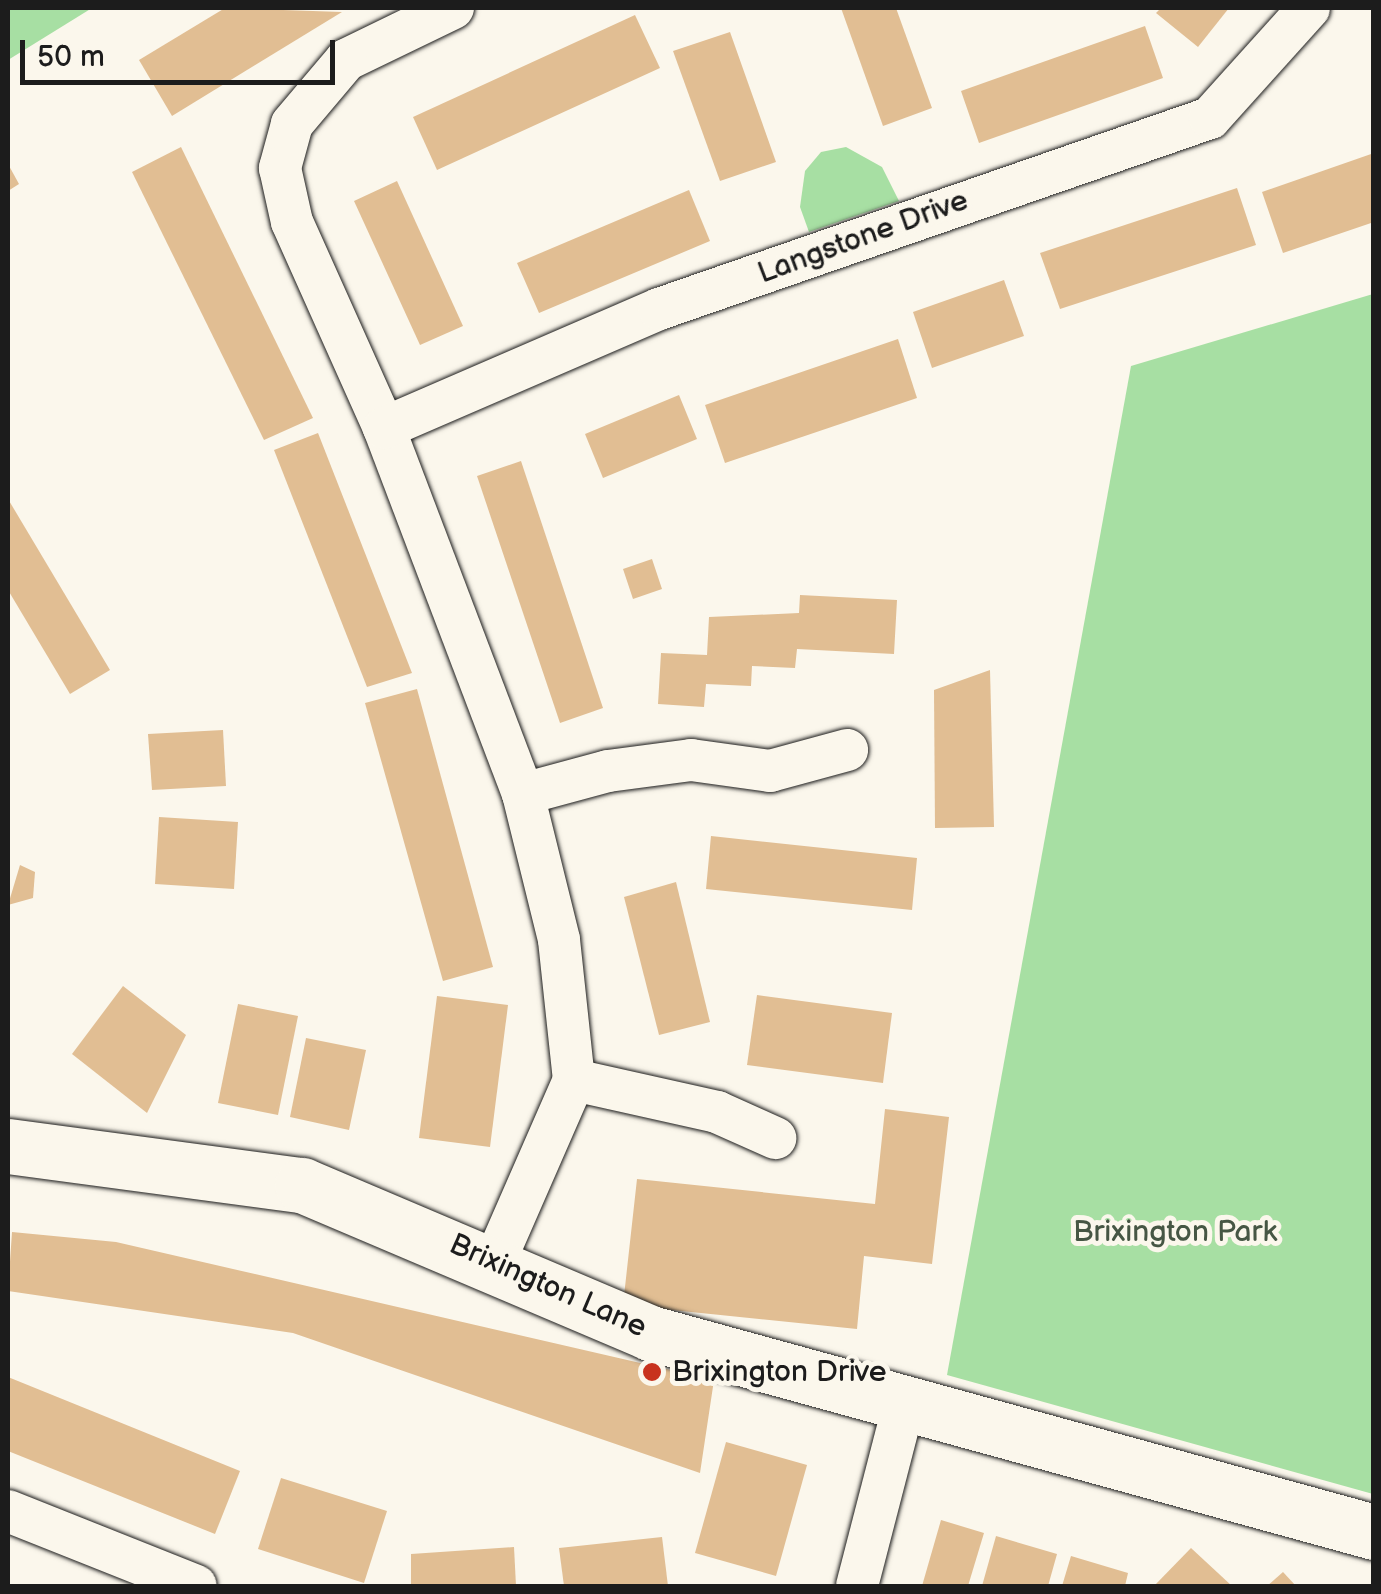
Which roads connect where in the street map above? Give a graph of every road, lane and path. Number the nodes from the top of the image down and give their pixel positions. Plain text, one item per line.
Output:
1 (453, 8) edge
2 (1310, 8) edge
3 (384, 428) junction
4 (847, 750) dead end
5 (523, 794) junction
6 (574, 1080) junction
7 (776, 1138) dead end
8 (8, 1146) edge
9 (495, 1261) junction
10 (904, 1401) junction
11 (8, 1511) edge
12 (1374, 1532) edge
13 (196, 1586) edge
14 (857, 1586) edge

1 - 3 street
2 - 3 street, Langstone Drive
3 - 5 street
4 - 5 street
5 - 6 street
6 - 7 street
6 - 9 street
8 - 9 street, Brixington Lane
9 - 10 street, Brixington Lane
10 - 12 street, Brixington Lane
10 - 14 street
11 - 13 street

